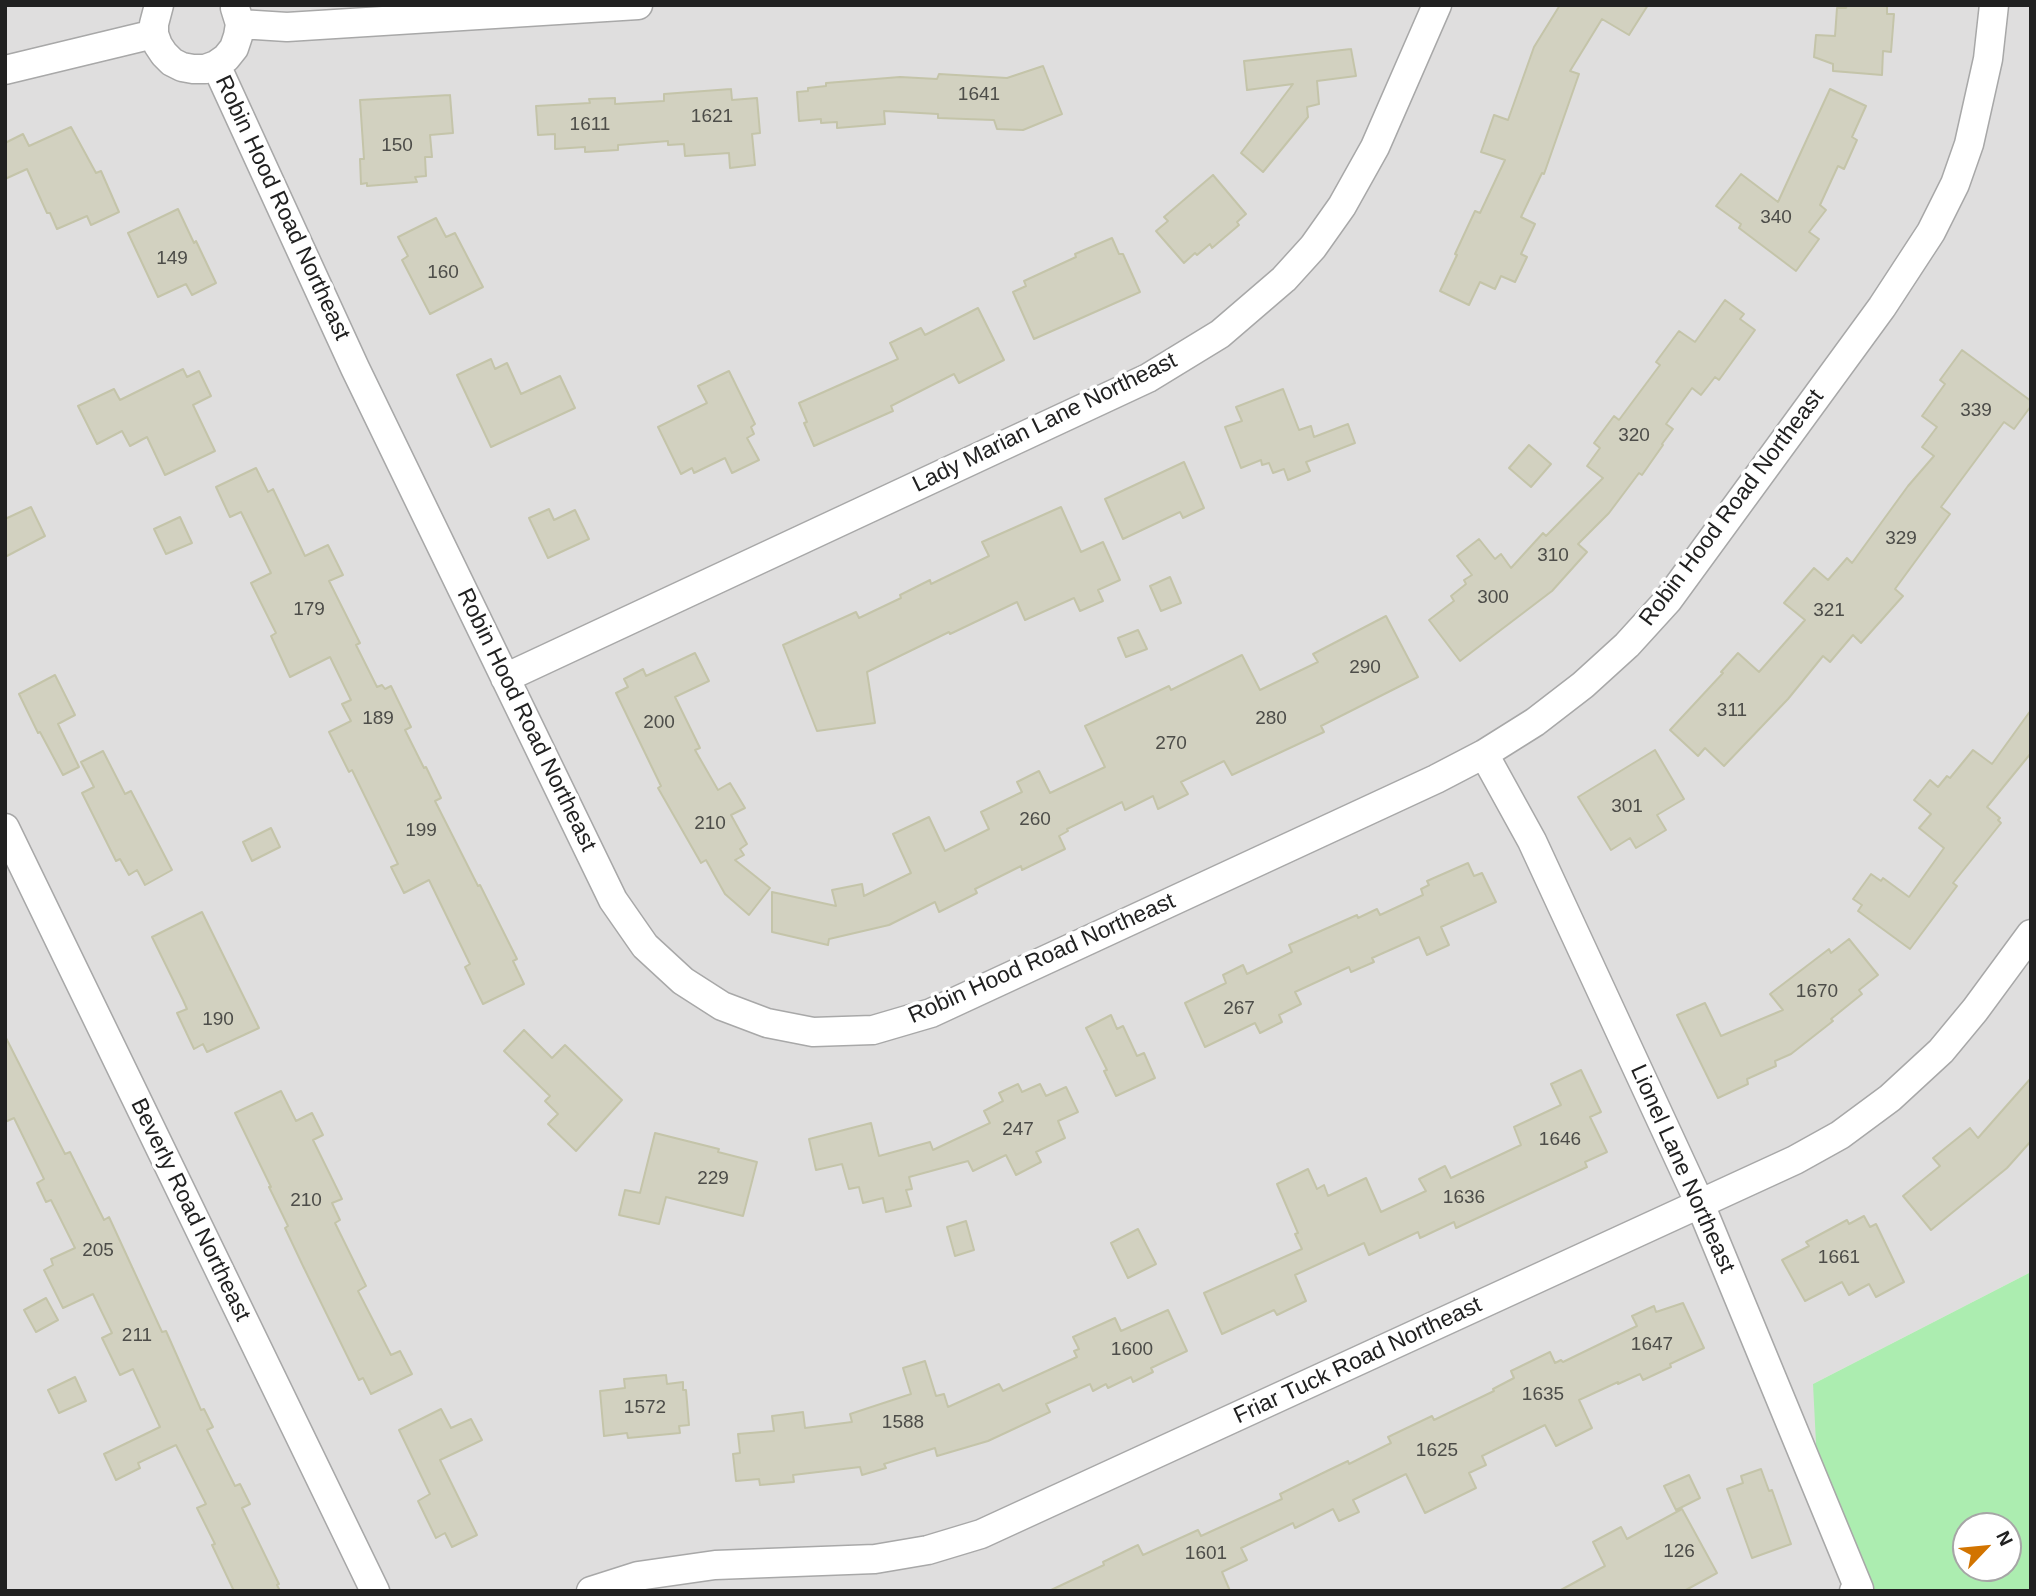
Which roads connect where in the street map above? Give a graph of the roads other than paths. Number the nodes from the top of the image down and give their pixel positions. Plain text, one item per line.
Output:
1 (159, 5) edge
2 (638, 5) edge
3 (1994, 5) edge
4 (1430, 8) edge
5 (237, 15) edge
6 (154, 34) junction
7 (216, 65) junction
8 (5, 71) edge
9 (505, 678) junction
10 (1483, 754) junction
11 (5, 828) edge
12 (2031, 934) edge
13 (1700, 1204) junction
14 (375, 1591) edge
15 (591, 1591) edge
16 (1854, 1591) edge

1 - 6 street
2 - 5 street
3 - 10 street, Robin Hood Road Northeast
4 - 9 street, Lady Marian Lane Northeast
5 - 7 street
6 - 7 street
6 - 8 street
7 - 9 street, Robin Hood Road Northeast
9 - 10 street, Robin Hood Road Northeast
10 - 13 street, Lionel Lane Northeast
11 - 14 street, Beverly Road Northeast
12 - 13 street, Friar Tuck Road Northeast
13 - 15 street, Friar Tuck Road Northeast
13 - 16 street, Lionel Lane Northeast

